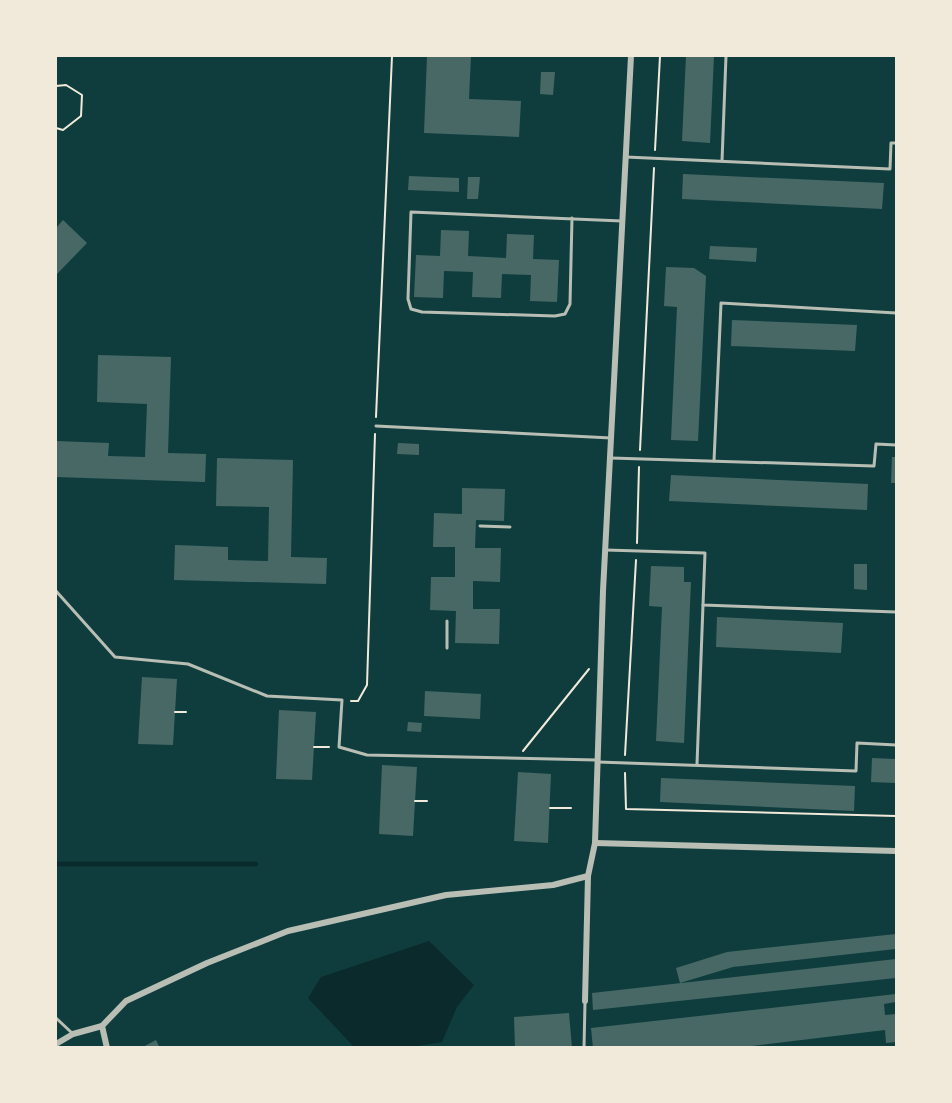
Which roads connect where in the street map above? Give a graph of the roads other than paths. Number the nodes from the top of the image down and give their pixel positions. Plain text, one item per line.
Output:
1 (631, 56) edge
2 (726, 56) edge
3 (897, 143) edge
4 (626, 157) junction
5 (722, 161) junction
6 (572, 218) junction
7 (622, 221) junction
8 (897, 313) edge
9 (376, 426) road end
10 (612, 438) junction
11 (897, 445) edge
12 (611, 458) junction
13 (714, 461) junction
14 (480, 526) dead end
15 (510, 527) dead end
16 (606, 550) junction
17 (56, 591) edge
18 (703, 605) junction
19 (897, 612) edge
20 (447, 621) dead end
21 (447, 648) dead end
22 (897, 745) edge
23 (596, 761) junction
24 (697, 764) junction
25 (595, 843) junction
26 (897, 851) edge
27 (588, 876) junction
28 (585, 1001) joint
29 (56, 1018) edge
30 (102, 1026) junction
31 (73, 1034) junction
32 (56, 1044) edge
33 (107, 1047) edge
34 (584, 1047) edge

1 - 4 street
2 - 5 lane
3 - 5 lane
4 - 5 lane
4 - 7 street
6 - 6 lane
6 - 7 lane
7 - 10 street
8 - 13 lane
9 - 10 lane
10 - 12 street
11 - 13 lane
12 - 13 lane
12 - 16 street
14 - 15 lane
16 - 18 lane
16 - 23 street
17 - 23 lane
18 - 19 lane
18 - 24 lane
20 - 21 lane
22 - 24 lane
23 - 24 lane
23 - 25 street
25 - 26 street
25 - 27 street
27 - 28 street
27 - 30 street
28 - 34 lane
29 - 31 lane
30 - 31 street
30 - 33 street
31 - 32 street

